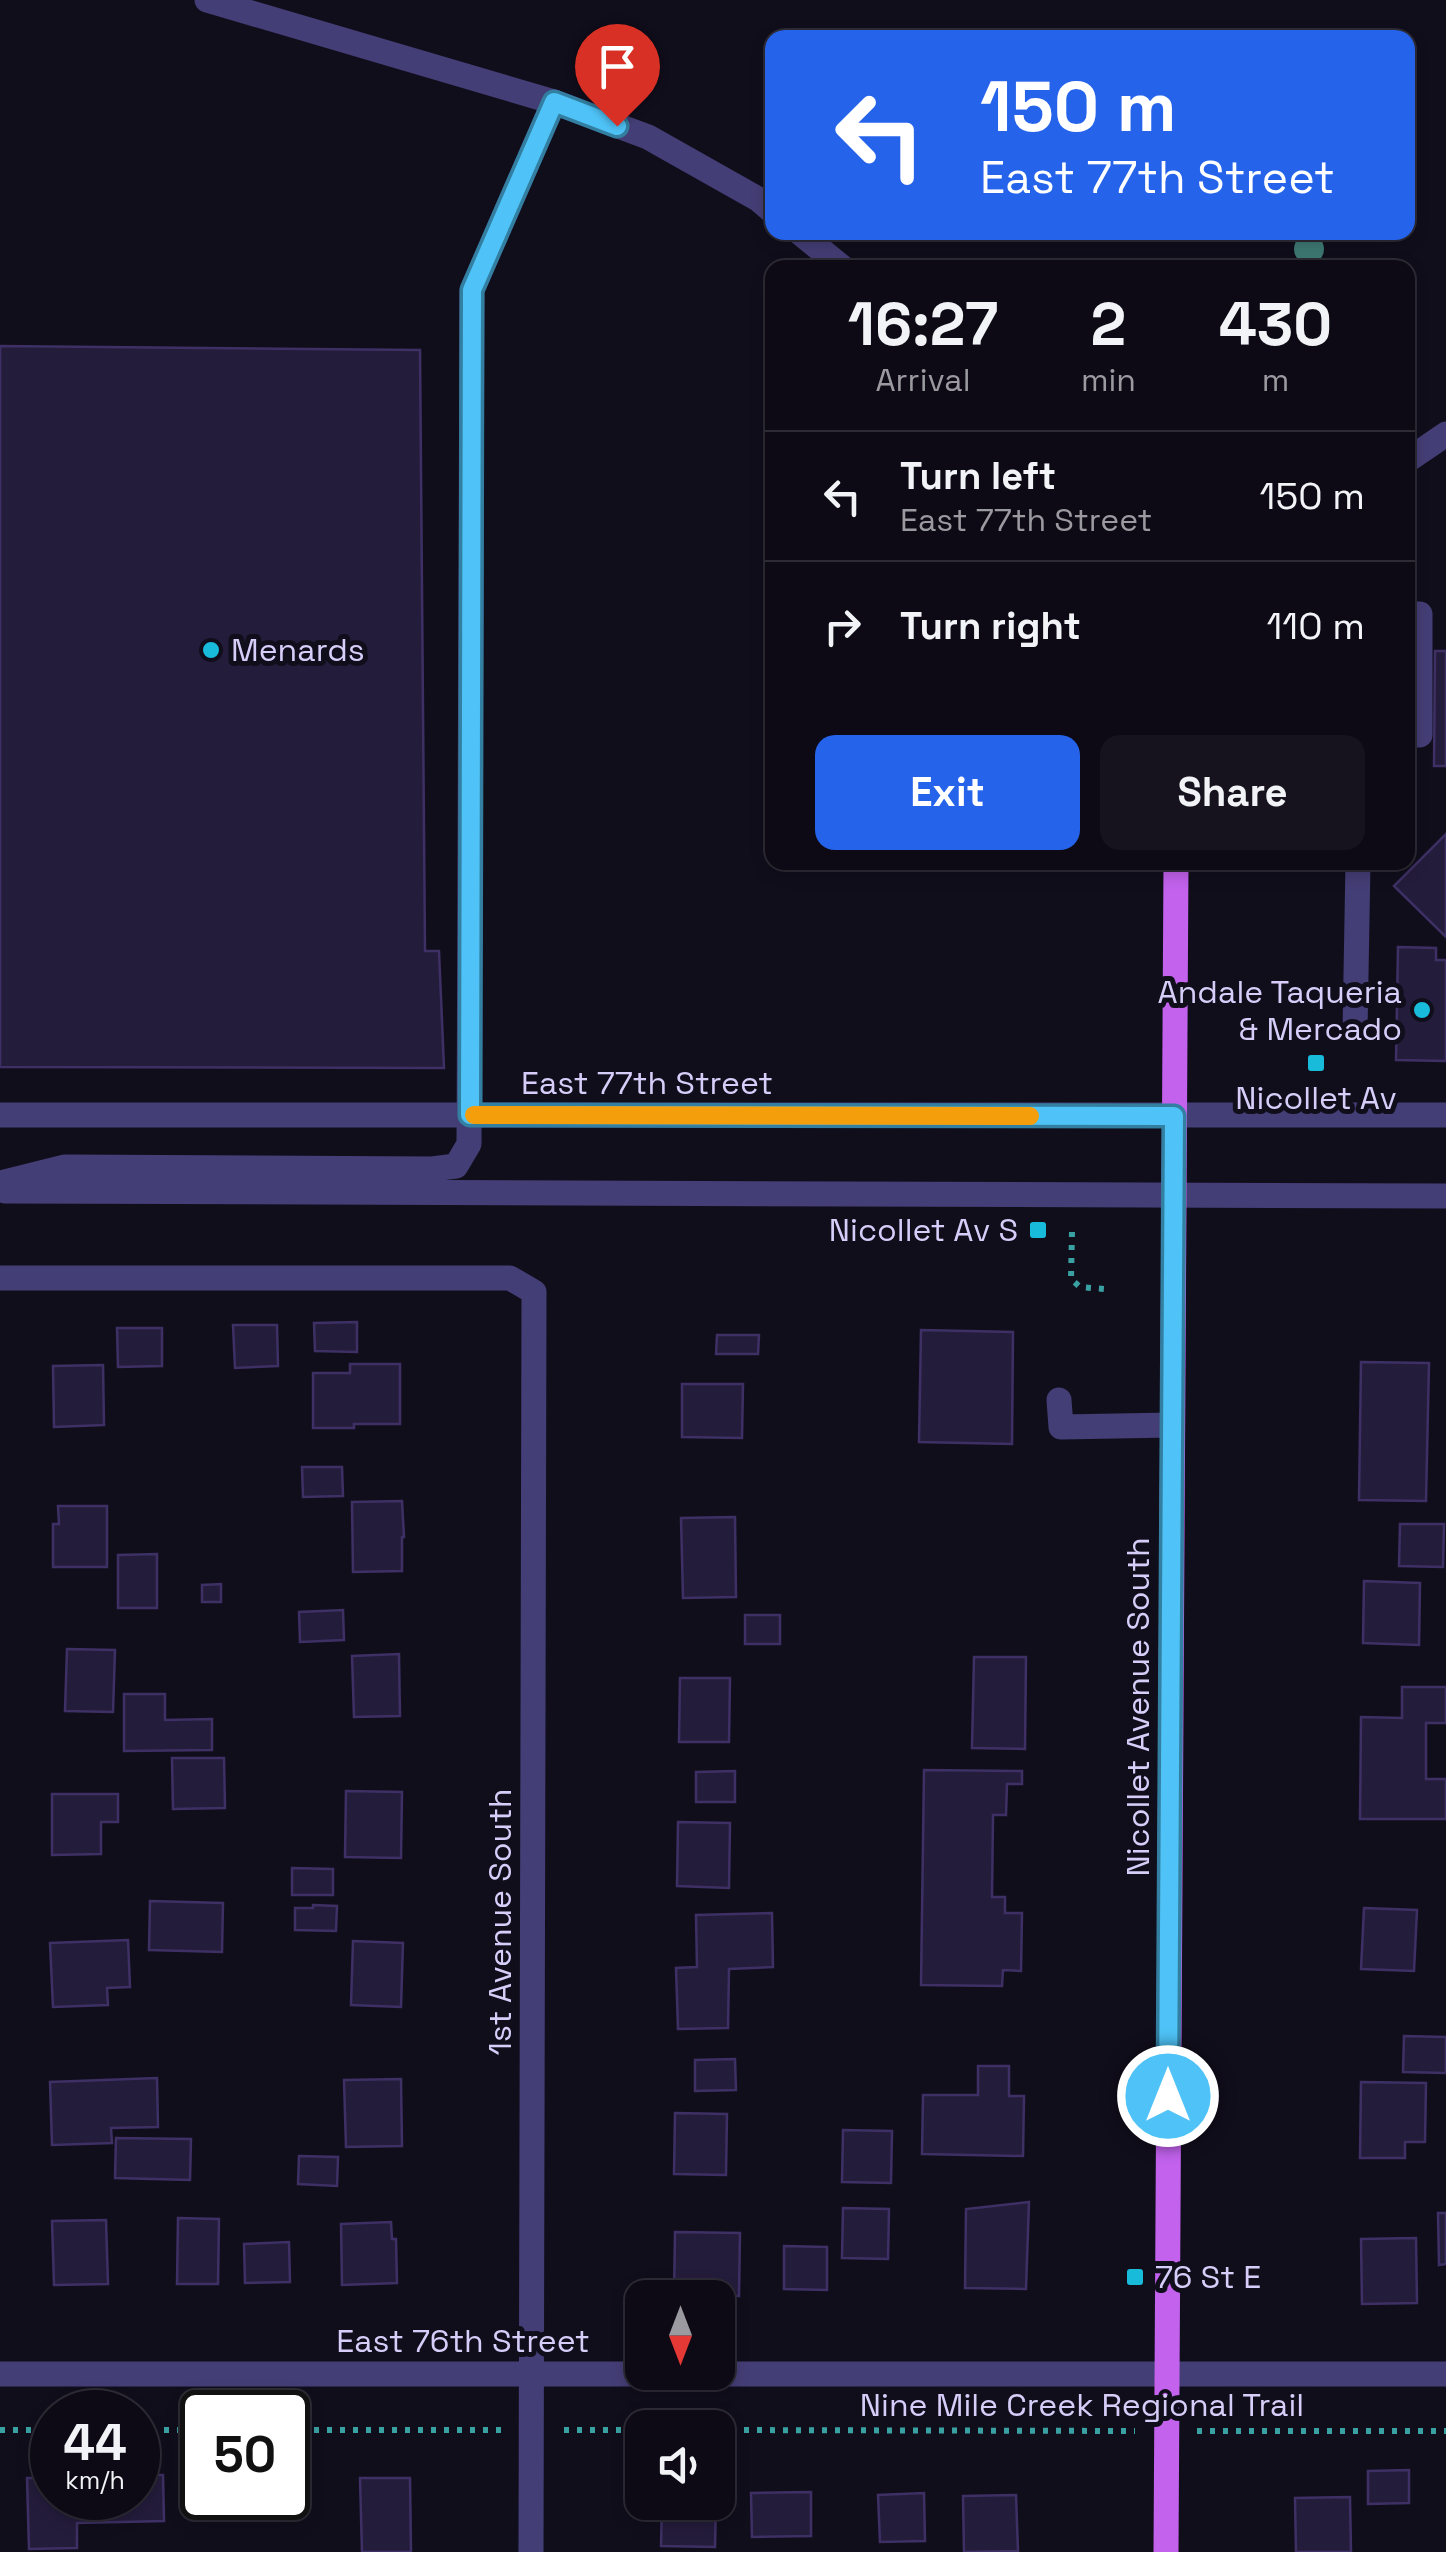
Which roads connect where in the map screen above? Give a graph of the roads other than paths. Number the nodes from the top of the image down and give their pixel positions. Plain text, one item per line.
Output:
1 (207, 0) edge
2 (554, 102) junction
3 (765, 205) edge
4 (810, 240) edge
5 (833, 260) edge
6 (1446, 434) edge
7 (1415, 455) edge
8 (1415, 614) edge
9 (1415, 735) edge
10 (1176, 870) edge
11 (1358, 870) edge
12 (1355, 1031) dead end
13 (0, 1115) edge
14 (470, 1115) junction
15 (1446, 1115) edge
16 (1174, 1116) junction
17 (0, 1183) edge
18 (0, 1191) edge
19 (1174, 1196) junction
20 (1446, 1196) edge
21 (0, 1278) edge
22 (1059, 1400) dead end
23 (1172, 1424) junction
24 (0, 2374) edge
25 (532, 2374) junction
26 (1167, 2374) junction
27 (1446, 2374) edge
28 (531, 2552) edge
29 (1166, 2552) edge

1 - 2 street
2 - 3 street
2 - 14 street
4 - 5 street
6 - 7 street
8 - 9 street
10 - 16 main road, Nicollet Avenue South
11 - 12 street
13 - 14 street, East 77th Street
14 - 16 street, East 77th Street
14 - 17 street
15 - 16 street, East 77th Street
16 - 19 main road, Nicollet Avenue South
18 - 19 street
19 - 20 street
19 - 23 main road, Nicollet Avenue South
21 - 25 street, 1st Avenue South
22 - 23 street
23 - 26 main road, Nicollet Avenue South
24 - 25 street, East 76th Street
25 - 26 street, East 76th Street
25 - 28 street, 1st Avenue South
26 - 27 street, East 76th Street
26 - 29 main road, Nicollet Avenue South

